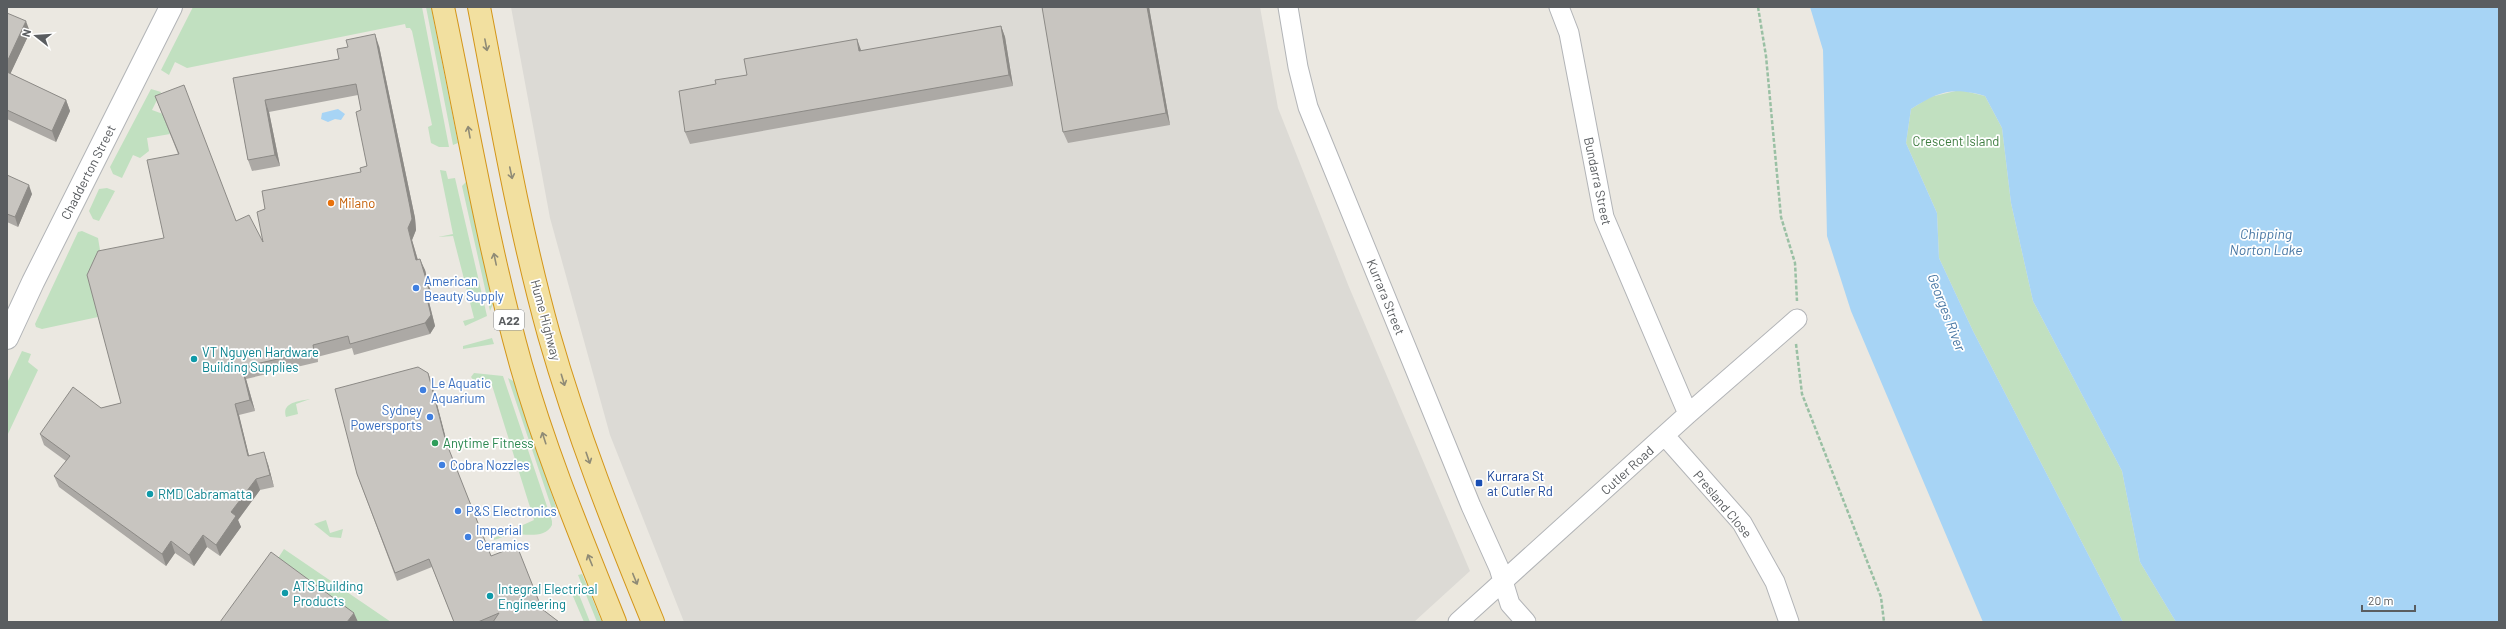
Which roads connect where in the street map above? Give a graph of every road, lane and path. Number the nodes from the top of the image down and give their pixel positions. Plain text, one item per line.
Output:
1 (171, 7) edge
2 (443, 7) edge
3 (478, 7) edge
4 (1288, 7) edge
5 (1559, 7) edge
6 (1797, 319) dead end
7 (7, 338) edge
8 (1688, 414) junction
9 (1664, 436) junction
10 (1502, 582) junction
11 (615, 622) edge
12 (653, 622) edge
13 (1458, 622) edge
14 (1526, 622) edge
15 (1789, 622) edge

1 - 7 street, Chadderton Street
11 -> 2 highway, A22
3 -> 12 highway, Hume Highway / A22
4 - 10 street, Kurrara Street
5 - 8 street, Bundarra Street
6 - 8 street, Cutler Road
8 - 9 street, Cutler Road
9 - 10 street, Cutler Road
9 - 15 street, Presland Close
10 - 13 street, Cutler Road
10 - 14 street, Kurrara Street

